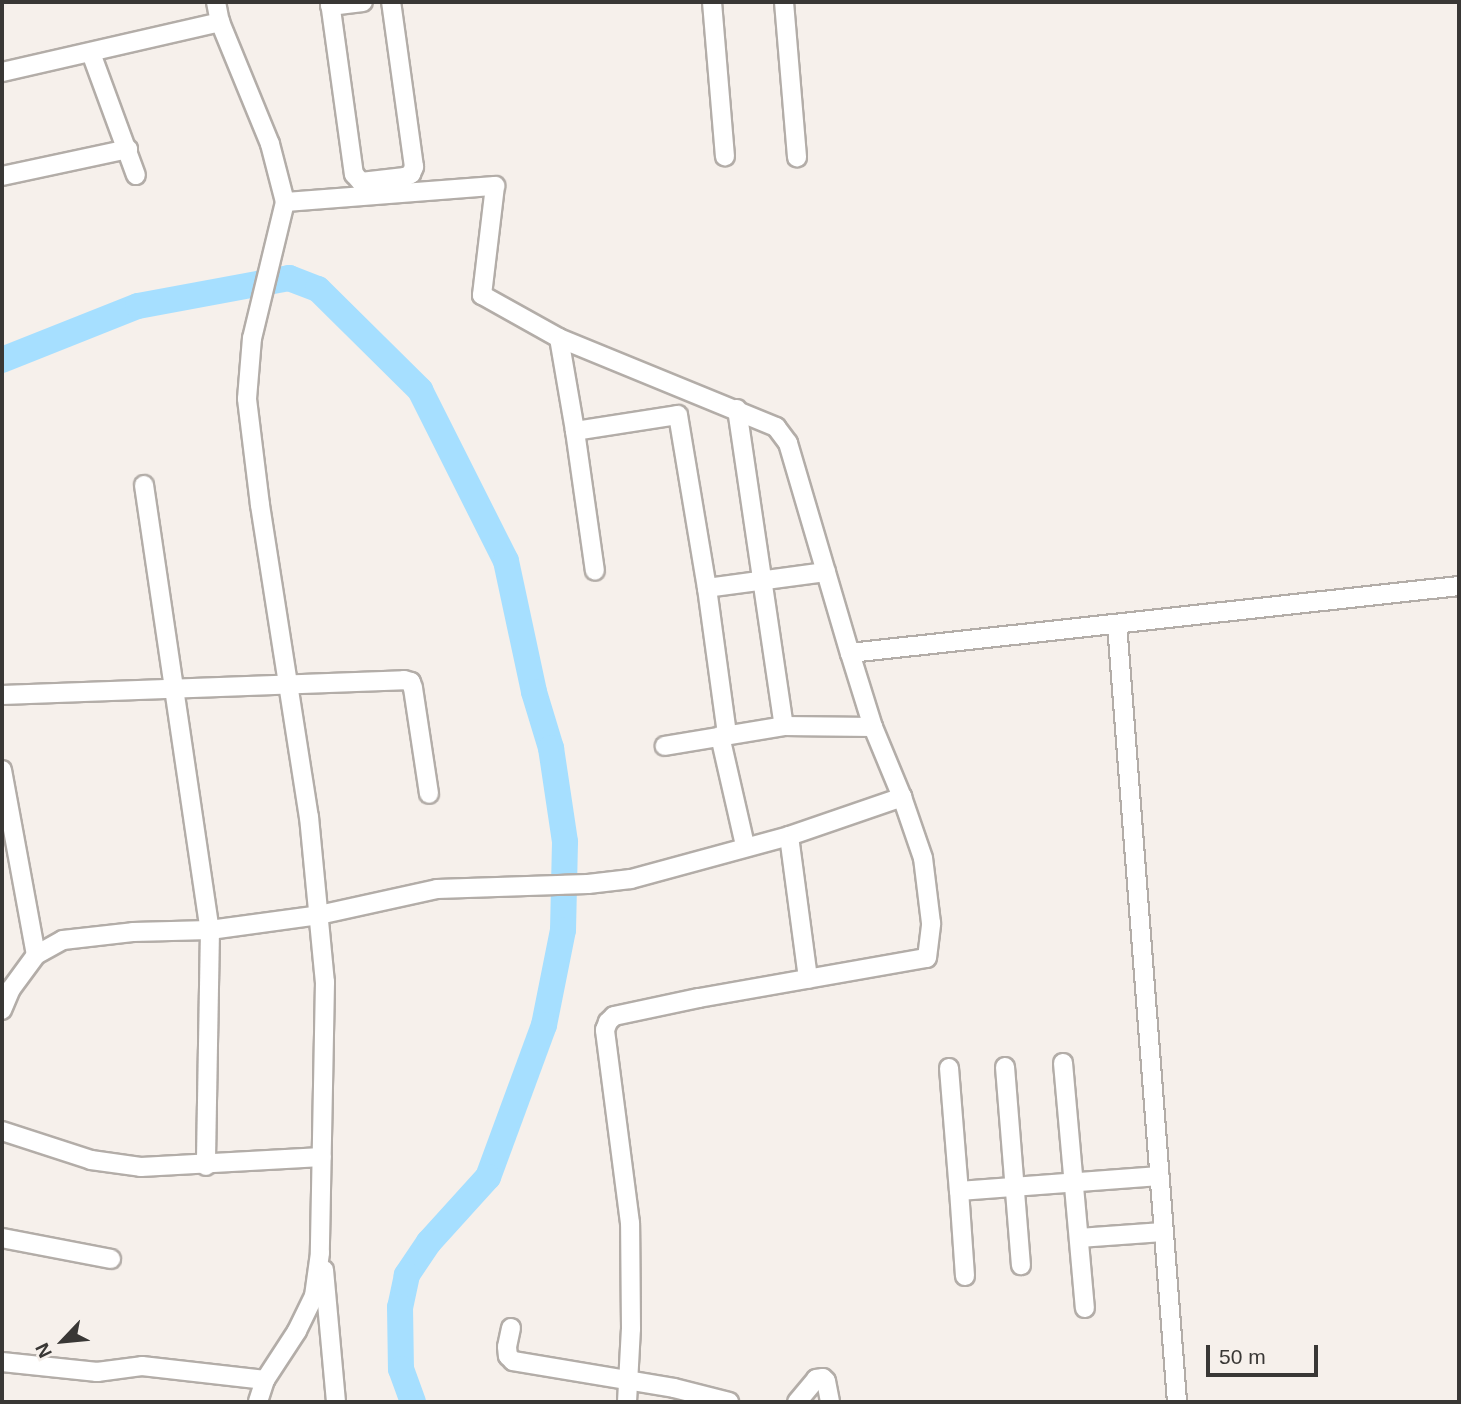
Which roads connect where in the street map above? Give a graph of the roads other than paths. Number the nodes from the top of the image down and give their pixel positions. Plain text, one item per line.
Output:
1 (216, 2) edge
2 (363, 2) edge
3 (391, 2) edge
4 (712, 2) edge
5 (784, 2) edge
6 (330, 4) edge
7 (220, 22) junction
8 (91, 53) junction
9 (2, 72) edge
10 (128, 149) junction
11 (726, 156) dead end
12 (797, 157) dead end
13 (136, 175) dead end
14 (2, 177) edge
15 (285, 202) junction
16 (559, 338) junction
17 (678, 384) junction
18 (737, 409) junction
19 (678, 415) junction
20 (575, 431) junction
21 (144, 485) dead end
22 (595, 571) dead end
23 (826, 572) junction
24 (763, 580) junction
25 (1459, 586) edge
26 (707, 588) junction
27 (1116, 624) junction
28 (850, 653) junction
29 (290, 685) junction
30 (176, 687) junction
31 (2, 695) edge
32 (784, 726) junction
33 (873, 727) junction
34 (723, 735) junction
35 (666, 746) dead end
36 (2, 770) edge
37 (429, 794) dead end
38 (902, 797) junction
39 (789, 836) junction
40 (745, 845) junction
41 (319, 915) junction
42 (211, 930) junction
43 (36, 955) junction
44 (807, 979) junction
45 (2, 1010) edge
46 (1063, 1063) dead end
47 (1005, 1067) dead end
48 (949, 1068) dead end
49 (2, 1131) edge
50 (323, 1157) junction
51 (206, 1166) junction
52 (1159, 1176) junction
53 (1074, 1182) junction
54 (1015, 1187) junction
55 (958, 1191) junction
56 (1163, 1232) junction
57 (2, 1238) edge
58 (1079, 1238) junction
59 (320, 1253) junction
60 (111, 1259) dead end
61 (1021, 1265) dead end
62 (965, 1276) dead end
63 (1085, 1308) dead end
64 (511, 1328) dead end
65 (2, 1362) edge
66 (265, 1380) junction
67 (628, 1382) junction
68 (258, 1402) edge
69 (336, 1402) edge
70 (627, 1402) edge
71 (729, 1402) edge
72 (797, 1402) edge
73 (830, 1402) edge
74 (1177, 1402) edge

1 - 7 street
2 - 6 street
3 - 6 street
4 - 11 street
5 - 12 street
7 - 8 street
7 - 15 street
8 - 9 street
8 - 10 street
10 - 13 street
10 - 14 street
15 - 16 street
15 - 29 street
16 - 17 street
16 - 20 street
17 - 18 street
17 - 19 street
18 - 23 street
18 - 24 street
19 - 20 street
19 - 26 street
20 - 22 street
21 - 30 street
23 - 24 street
23 - 28 street
24 - 26 street
24 - 32 street
25 - 27 street
26 - 34 street
27 - 28 street
27 - 52 street
28 - 33 street
29 - 30 street
29 - 37 street
29 - 41 street
30 - 31 street
30 - 42 street
32 - 33 street
32 - 34 street
33 - 38 street
34 - 35 street
34 - 40 street
36 - 43 street
38 - 39 street
38 - 44 street
39 - 40 street
39 - 44 street
40 - 41 street
41 - 42 street
41 - 50 street
42 - 43 street
42 - 51 street
43 - 45 street
44 - 67 street
46 - 53 street
47 - 54 street
48 - 55 street
49 - 51 street
50 - 51 street
50 - 59 street
52 - 53 street
52 - 56 street
53 - 54 street
53 - 58 street
54 - 55 street
54 - 61 street
55 - 62 street
56 - 58 street
56 - 74 street
57 - 60 street
58 - 63 street
59 - 66 street
59 - 69 street
64 - 67 street
65 - 66 street
66 - 68 street
67 - 70 street
67 - 71 street
72 - 73 street

